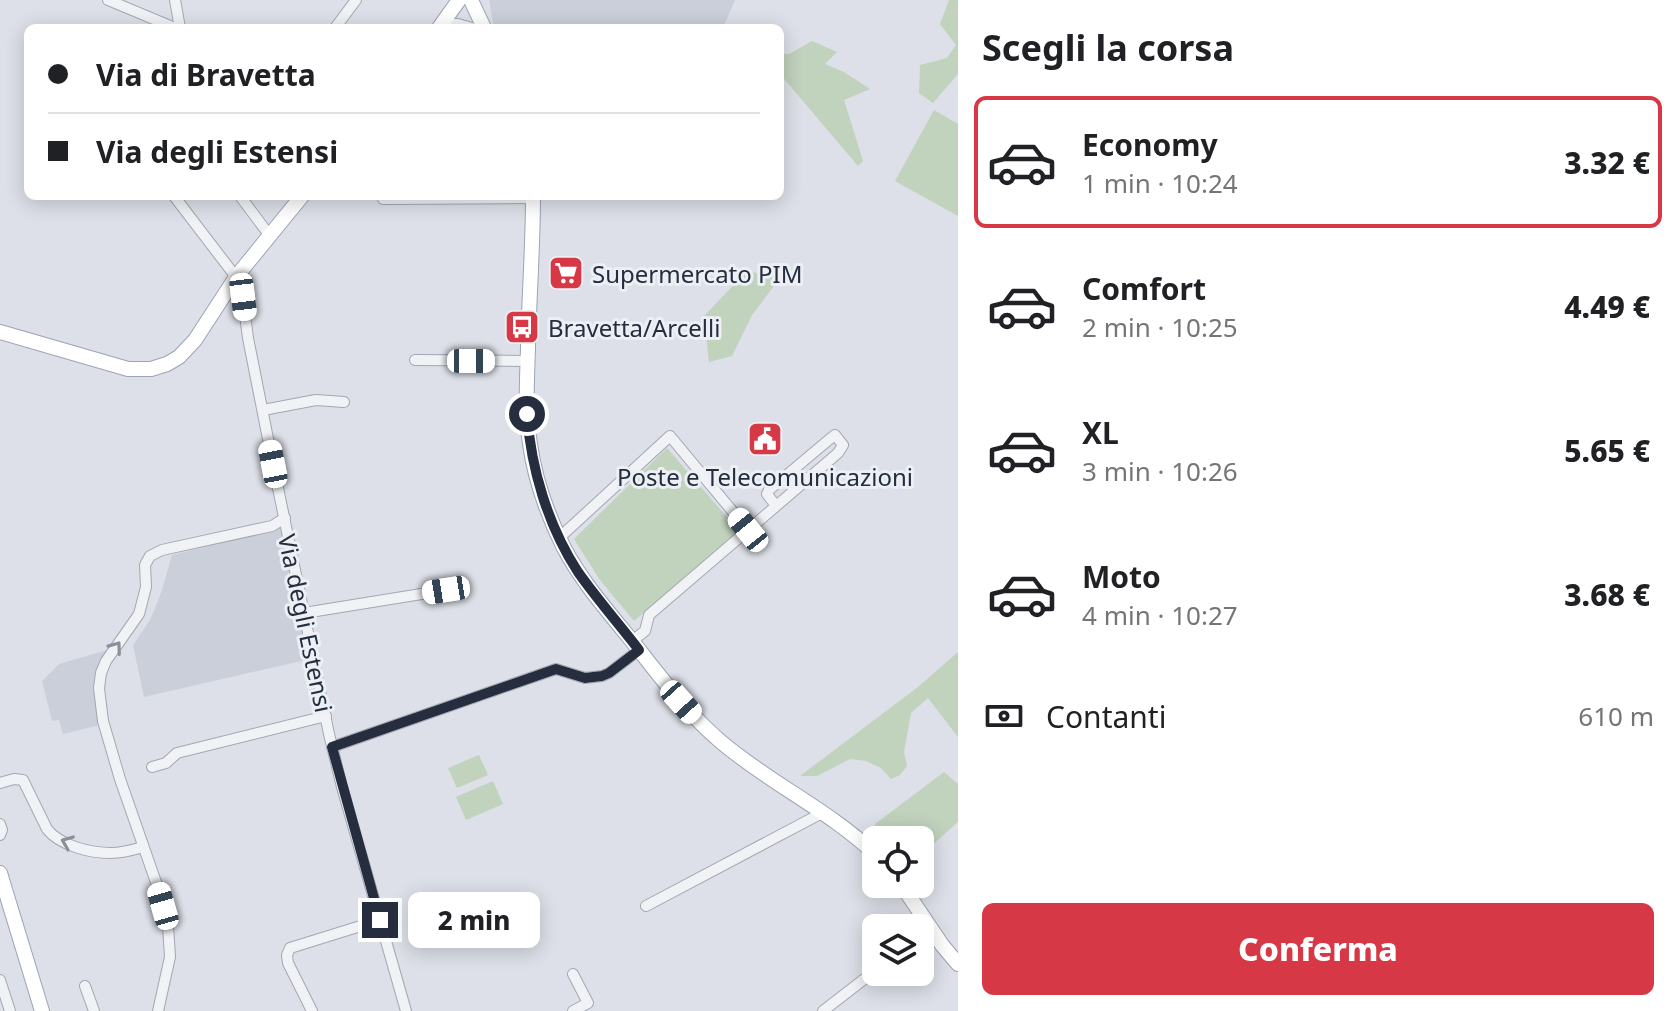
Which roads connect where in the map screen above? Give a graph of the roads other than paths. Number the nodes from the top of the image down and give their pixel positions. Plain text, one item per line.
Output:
1 (108, 0) edge
2 (175, 0) edge
3 (356, 0) edge
4 (459, 0) edge
5 (471, 0) edge
6 (483, 0) edge
7 (167, 24) edge
8 (177, 24) edge
9 (338, 24) edge
10 (442, 24) edge
11 (479, 24) edge
12 (479, 24) edge
13 (177, 200) edge
14 (243, 200) edge
15 (299, 200) edge
16 (533, 200) edge
17 (270, 236) junction
18 (236, 277) junction
19 (0, 332) edge
20 (415, 360) dead end
21 (527, 361) junction
22 (344, 402) dead end
23 (263, 410) junction
24 (776, 506) junction
25 (285, 518) junction
26 (748, 530) junction
27 (559, 538) junction
28 (446, 590) dead end
29 (304, 613) junction
30 (636, 646) junction
31 (326, 716) junction
32 (332, 747) junction
33 (152, 767) dead end
34 (0, 783) edge
35 (822, 813) junction
36 (0, 824) edge
37 (0, 835) edge
38 (862, 843) edge
39 (143, 847) junction
40 (1, 879) edge
41 (646, 906) dead end
42 (380, 920) junction
43 (934, 940) edge
44 (958, 964) edge
45 (573, 974) dead end
46 (862, 981) edge
47 (85, 986) dead end
48 (1, 987) edge
49 (10, 1011) edge
50 (42, 1011) edge
51 (94, 1011) edge
52 (158, 1011) edge
53 (312, 1011) edge
54 (406, 1011) edge
55 (573, 1011) edge
56 (823, 1011) edge

1 - 7 street
2 - 8 street
3 - 9 street
4 - 10 main road
5 - 11 main road
6 - 12 main road
13 - 18 street
14 - 17 street
15 - 17 main road
16 - 21 main road
17 - 18 main road
18 - 19 main road
18 - 23 street, Via degli Estensi
20 - 21 street
21 - 27 main road
22 - 23 street
23 - 25 street, Via degli Estensi
24 - 24 street
24 - 26 street
25 - 29 street, Via degli Estensi
39 -> 25 street
26 - 27 street
26 - 30 street
27 - 30 main road
28 - 29 street
29 - 31 street, Via degli Estensi
30 - 32 street
30 - 35 main road
31 - 32 street, Via degli Estensi
31 - 33 street
32 - 42 street, Via degli Estensi
39 -> 34 street
35 - 38 main road
35 - 41 street
36 - 37 street
39 - 52 street
40 - 50 main road
42 - 53 street
42 - 54 street, Via degli Estensi
43 - 44 main road
45 - 55 street
46 - 56 street
47 - 51 street
48 - 49 street

